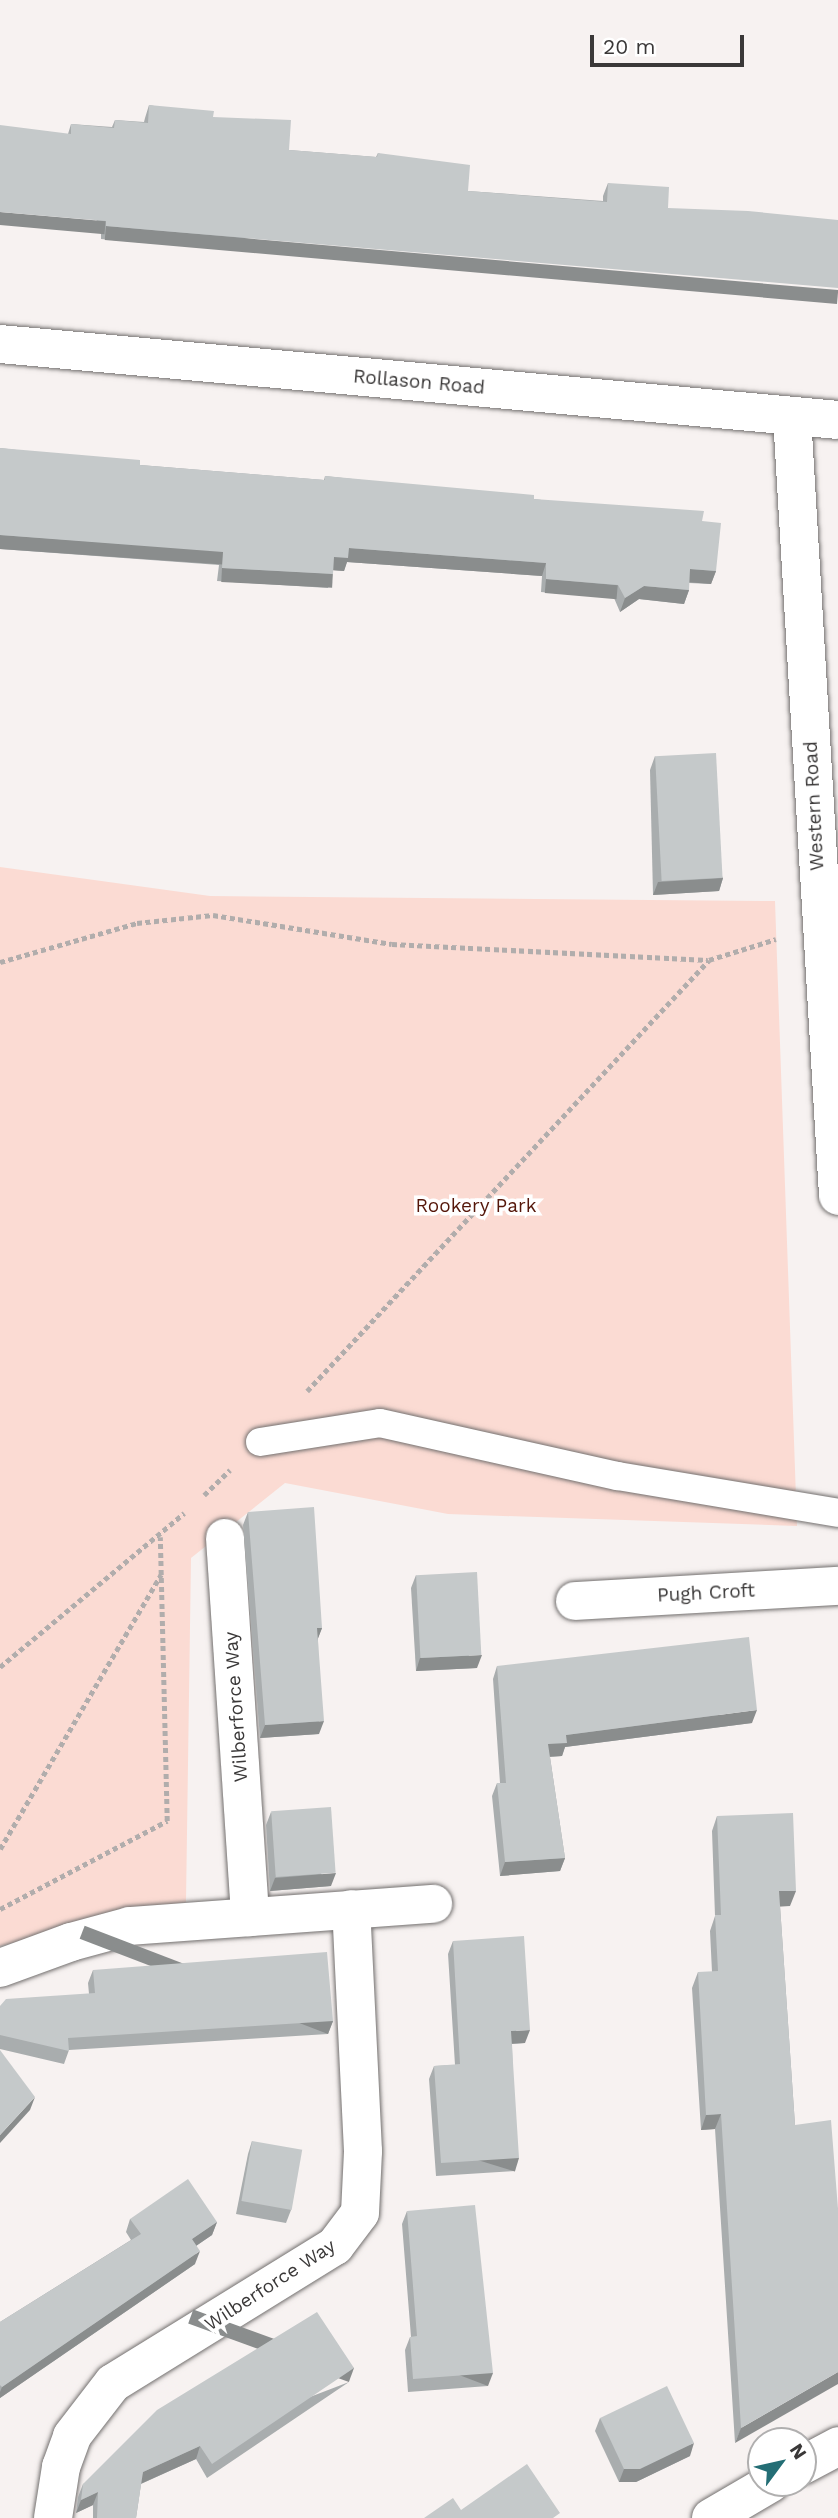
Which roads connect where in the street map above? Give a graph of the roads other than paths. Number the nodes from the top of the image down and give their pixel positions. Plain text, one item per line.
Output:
1 (0, 344) edge
2 (792, 416) junction
3 (838, 420) edge
4 (838, 1196) edge
5 (260, 1442) road end
6 (838, 1513) edge
7 (225, 1538) dead end
8 (838, 1586) edge
9 (575, 1601) dead end
10 (433, 1903) dead end
11 (351, 1909) junction
12 (250, 1917) junction
13 (0, 1968) edge
14 (838, 2446) edge
15 (817, 2457) edge
16 (747, 2497) edge
17 (53, 2518) edge
18 (711, 2518) edge

1 - 2 street, Rollason Road
2 - 3 street, Rollason Road
2 - 4 street, Western Road
5 - 6 lane
7 - 12 street, Wilberforce Way
8 - 9 street, Pugh Croft
10 - 11 street
11 - 12 street
11 - 17 street, Wilberforce Way
12 - 13 street
14 - 15 street
16 - 18 street

